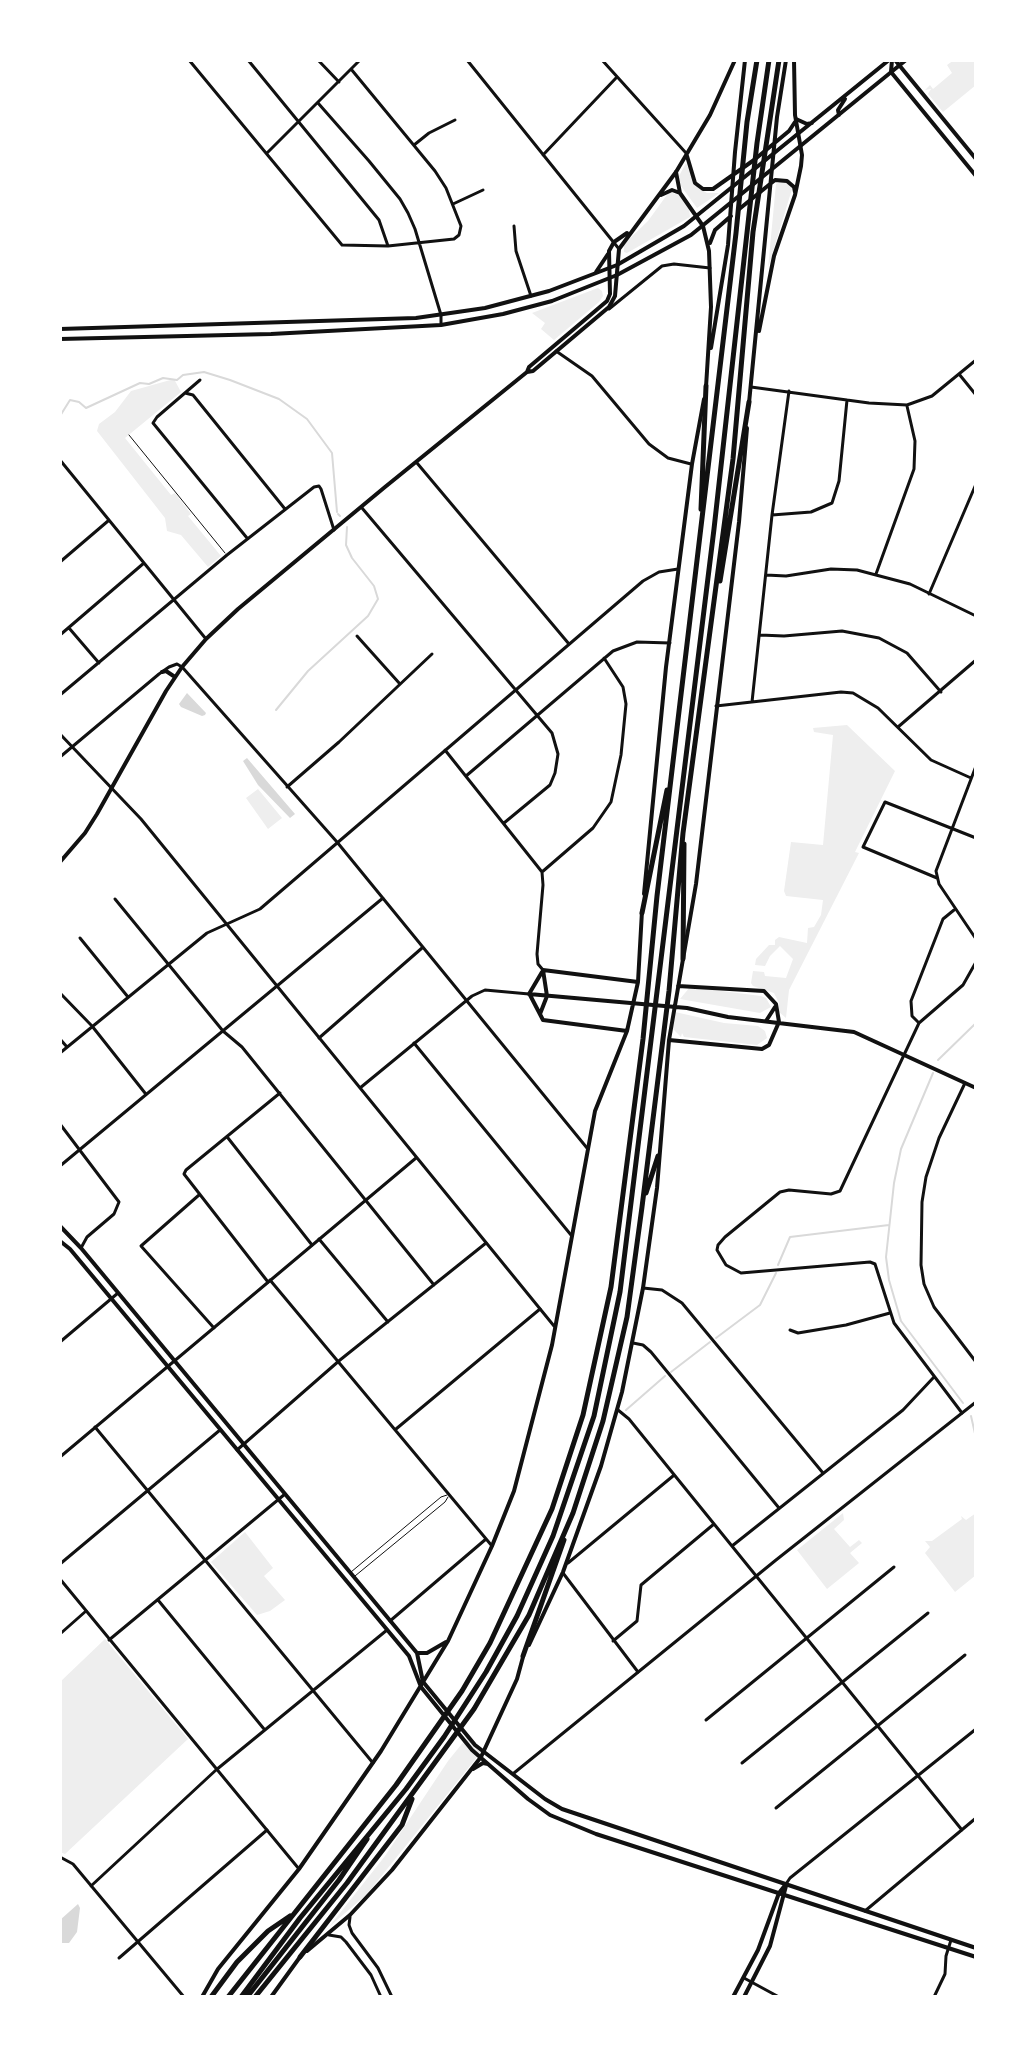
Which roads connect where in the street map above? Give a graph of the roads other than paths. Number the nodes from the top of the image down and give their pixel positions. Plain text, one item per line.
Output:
1 (189, 60) edge
2 (248, 60) edge
3 (318, 60) edge
4 (360, 60) edge
5 (467, 60) edge
6 (602, 60) edge
7 (735, 60) edge
8 (745, 60) edge
9 (757, 60) edge
10 (769, 60) edge
11 (779, 60) edge
12 (786, 60) edge
13 (794, 60) edge
14 (892, 60) edge
15 (906, 60) edge
16 (899, 65) junction
17 (351, 69) junction
18 (891, 72) junction
19 (616, 78) junction
20 (339, 82) junction
21 (849, 93) junction
22 (318, 103) junction
23 (839, 115) junction
24 (796, 119) junction
25 (455, 120) dead end
26 (299, 121) junction
27 (814, 122) junction
28 (799, 135) junction
29 (414, 145) junction
30 (801, 147) junction
31 (267, 153) junction
32 (686, 153) junction
33 (543, 155) junction
34 (976, 158) edge
35 (966, 165) junction
36 (676, 172) junction
37 (976, 176) edge
38 (483, 190) dead end
39 (680, 193) junction
40 (661, 195) junction
41 (795, 195) junction
42 (453, 204) junction
43 (697, 216) junction
44 (514, 226) dead end
45 (703, 226) junction
46 (750, 230) junction
47 (631, 231) junction
48 (614, 242) junction
49 (419, 244) junction
50 (388, 246) junction
51 (619, 249) junction
52 (709, 251) junction
53 (608, 254) junction
54 (617, 265) junction
55 (607, 268) junction
56 (710, 268) junction
57 (594, 274) junction
58 (617, 275) junction
59 (608, 279) junction
60 (531, 296) junction
61 (602, 310) junction
62 (441, 315) junction
63 (356, 319) junction
64 (272, 322) junction
65 (224, 323) junction
66 (441, 325) junction
67 (60, 329) edge
68 (357, 330) junction
69 (271, 334) junction
70 (225, 335) junction
71 (60, 339) edge
72 (554, 349) junction
73 (754, 351) junction
74 (740, 359) junction
75 (976, 360) edge
76 (708, 366) junction
77 (959, 374) junction
78 (200, 380) dead end
79 (706, 386) junction
80 (751, 387) junction
81 (789, 391) junction
82 (185, 393) junction
83 (976, 395) edge
84 (847, 400) junction
85 (749, 402) junction
86 (907, 405) junction
87 (129, 435) dead end
88 (60, 460) edge
89 (415, 461) junction
90 (692, 464) junction
91 (62, 468) edge
92 (720, 471) junction
93 (976, 484) edge
94 (361, 506) junction
95 (285, 509) junction
96 (772, 515) junction
97 (108, 521) junction
98 (334, 530) junction
99 (247, 538) junction
100 (699, 554) junction
101 (227, 555) junction
102 (60, 562) edge
103 (144, 563) junction
104 (678, 569) junction
105 (876, 574) junction
106 (765, 575) junction
107 (929, 594) junction
108 (173, 600) junction
109 (976, 616) edge
110 (69, 628) junction
111 (60, 635) edge
112 (759, 635) junction
113 (357, 636) dead end
114 (710, 637) junction
115 (206, 639) junction
116 (670, 643) junction
117 (569, 644) junction
118 (432, 654) dead end
119 (604, 658) junction
120 (976, 660) edge
121 (99, 663) junction
122 (182, 667) junction
123 (162, 672) junction
124 (175, 677) junction
125 (400, 684) junction
126 (515, 689) junction
127 (941, 692) junction
128 (60, 695) edge
129 (752, 702) junction
130 (716, 706) junction
131 (538, 716) junction
132 (678, 722) junction
133 (898, 727) junction
134 (60, 734) edge
135 (72, 747) junction
136 (445, 750) junction
137 (60, 757) edge
138 (976, 766) edge
139 (466, 776) junction
140 (971, 778) junction
141 (112, 787) junction
142 (287, 787) junction
143 (504, 823) junction
144 (952, 827) junction
145 (683, 833) junction
146 (976, 838) edge
147 (337, 842) junction
148 (60, 862) edge
149 (542, 872) junction
150 (937, 878) junction
151 (383, 898) junction
152 (115, 899) dead end
153 (956, 909) junction
154 (642, 913) junction
155 (227, 925) junction
156 (80, 938) dead end
157 (976, 939) edge
158 (423, 947) junction
159 (683, 959) junction
160 (976, 962) edge
161 (169, 964) junction
162 (543, 970) junction
163 (638, 982) junction
164 (277, 986) junction
165 (678, 986) junction
166 (60, 993) edge
167 (529, 994) junction
168 (547, 996) junction
169 (128, 997) junction
170 (466, 1000) junction
171 (776, 1004) junction
172 (540, 1016) junction
173 (766, 1021) junction
174 (779, 1022) junction
175 (919, 1023) junction
176 (92, 1026) junction
177 (223, 1031) junction
178 (627, 1031) junction
179 (772, 1037) junction
180 (319, 1038) junction
181 (60, 1039) edge
182 (669, 1040) junction
183 (414, 1043) junction
184 (67, 1047) junction
185 (60, 1053) edge
186 (904, 1053) junction
187 (965, 1082) junction
188 (360, 1088) junction
189 (976, 1088) edge
190 (145, 1093) junction
191 (280, 1093) junction
192 (60, 1124) edge
193 (227, 1137) junction
194 (587, 1148) junction
195 (81, 1149) junction
196 (658, 1156) junction
197 (416, 1158) junction
198 (60, 1166) edge
199 (199, 1195) junction
200 (643, 1198) junction
201 (366, 1200) junction
202 (60, 1226) edge
203 (572, 1236) junction
204 (319, 1239) junction
205 (60, 1241) edge
206 (486, 1243) junction
207 (312, 1245) junction
208 (81, 1248) junction
209 (269, 1281) junction
210 (434, 1285) junction
211 (643, 1288) junction
212 (118, 1293) junction
213 (112, 1299) junction
214 (540, 1309) junction
215 (890, 1313) junction
216 (388, 1322) junction
217 (214, 1328) junction
218 (556, 1329) junction
219 (790, 1330) dead end
220 (60, 1342) edge
221 (633, 1343) junction
222 (340, 1360) junction
223 (175, 1361) junction
224 (976, 1362) edge
225 (168, 1366) junction
226 (934, 1377) junction
227 (976, 1402) edge
228 (618, 1410) junction
229 (962, 1413) junction
230 (95, 1427) junction
231 (396, 1429) junction
232 (220, 1430) junction
233 (243, 1445) junction
234 (61, 1448) edge
235 (237, 1450) junction
236 (62, 1455) edge
237 (823, 1473) junction
238 (674, 1475) junction
239 (147, 1491) junction
240 (285, 1494) junction
241 (449, 1494) junction
242 (279, 1499) junction
243 (779, 1508) junction
244 (573, 1513) junction
245 (714, 1524) junction
246 (486, 1539) junction
247 (492, 1546) junction
248 (732, 1546) junction
249 (205, 1562) junction
250 (60, 1564) edge
251 (565, 1565) junction
252 (894, 1567) dead end
253 (563, 1572) junction
254 (352, 1575) junction
255 (756, 1576) junction
256 (60, 1579) edge
257 (346, 1580) junction
258 (158, 1600) junction
259 (86, 1611) junction
260 (928, 1613) dead end
261 (390, 1621) junction
262 (387, 1630) junction
263 (60, 1634) edge
264 (404, 1638) junction
265 (807, 1638) junction
266 (109, 1640) junction
267 (448, 1641) junction
268 (613, 1641) junction
269 (417, 1653) junction
270 (965, 1655) dead end
271 (523, 1656) junction
272 (638, 1672) junction
273 (842, 1682) junction
274 (423, 1686) junction
275 (312, 1691) junction
276 (706, 1720) dead end
277 (878, 1725) junction
278 (264, 1729) junction
279 (976, 1729) edge
280 (483, 1754) junction
281 (373, 1763) junction
282 (742, 1763) dead end
283 (491, 1765) junction
284 (473, 1769) junction
285 (216, 1770) junction
286 (514, 1773) junction
287 (918, 1776) junction
288 (413, 1795) junction
289 (776, 1808) dead end
290 (976, 1818) edge
291 (600, 1823) junction
292 (375, 1826) junction
293 (267, 1830) junction
294 (962, 1830) junction
295 (596, 1834) junction
296 (60, 1857) edge
297 (299, 1869) junction
298 (786, 1884) junction
299 (91, 1886) junction
300 (779, 1893) junction
301 (786, 1895) junction
302 (865, 1911) junction
303 (294, 1913) junction
304 (350, 1915) junction
305 (325, 1935) junction
306 (951, 1939) junction
307 (137, 1942) junction
308 (948, 1948) junction
309 (976, 1948) edge
310 (300, 1957) junction
311 (976, 1957) edge
312 (119, 1958) dead end
313 (744, 1978) junction
314 (753, 1983) junction
315 (184, 1997) edge
316 (202, 1997) edge
317 (211, 1997) edge
318 (228, 1997) edge
319 (241, 1997) edge
320 (247, 1997) edge
321 (255, 1997) edge
322 (271, 1997) edge
323 (381, 1997) edge
324 (392, 1997) edge
325 (733, 1997) edge
326 (744, 1997) edge
327 (779, 1997) edge
328 (934, 1997) edge

1 - 31 street
2 - 26 street
3 - 20 street
4 - 17 street
5 - 33 street
6 - 19 street
7 - 32 main road
8 - 76 main road
9 - 100 highway
10 - 46 highway
11 - 46 highway
12 - 73 main road
13 - 24 main road
14 - 16 main road
14 - 18 main road
14 - 21 main road
15 - 16 main road
16 - 18 main road
16 - 34 main road
17 - 20 street
17 - 29 street
18 - 23 main road
18 - 35 main road
19 - 32 street
19 - 33 street
20 - 22 street
21 - 23 main road
21 - 27 main road
22 - 26 street
22 - 49 street
23 - 30 main road
24 - 27 main road
24 - 28 main road
24 - 32 main road
25 - 29 street
26 - 31 street
26 - 50 street
27 - 28 main road
28 - 30 main road
28 - 43 main road
29 - 42 street
30 - 41 main road
30 - 45 main road
31 - 50 street
32 - 36 main road
33 - 48 street
34 - 35 main road
35 - 37 main road
36 - 39 main road
36 - 40 main road
38 - 42 street
39 - 40 main road
39 - 43 main road
40 - 47 main road
41 - 52 main road
41 - 73 main road
42 - 49 street
43 - 45 main road
43 - 54 main road
44 - 60 street
45 - 52 main road
45 - 58 main road
46 - 74 highway
46 - 92 highway
47 - 48 main road
47 - 51 main road
48 - 51 street
48 - 53 main road
49 - 50 street
49 - 62 street
51 - 54 main road
52 - 56 main road
53 - 55 main road
53 - 57 main road
54 - 55 main road
54 - 58 main road
55 - 57 main road
55 - 59 main road
56 - 61 street
56 - 76 main road
57 - 60 main road
58 - 59 main road
58 - 61 main road
59 - 61 main road
59 - 66 main road
60 - 62 main road
61 - 72 main road
62 - 63 main road
62 - 66 street
63 - 64 main road
63 - 68 main road
64 - 65 main road
64 - 69 main road
65 - 67 main road
65 - 70 main road
66 - 68 main road
68 - 69 main road
69 - 70 main road
70 - 71 main road
72 - 89 main road
72 - 90 street
73 - 80 main road
74 - 92 highway
74 - 114 highway
75 - 77 street
76 - 79 main road
77 - 83 street
77 - 86 street
78 - 82 street
79 - 90 main road
79 - 100 highway
80 - 81 street
80 - 85 main road
81 - 84 street
81 - 96 street
82 - 95 street
82 - 99 street
84 - 86 street
84 - 96 street
85 - 114 highway
85 - 130 main road
86 - 105 street
87 - 101 lane
88 - 91 street
89 - 94 main road
89 - 117 street
90 - 104 main road
91 - 97 street
92 - 292 highway
93 - 107 street
94 - 98 main road
94 - 126 street
95 - 98 street
95 - 99 street
96 - 106 street
97 - 102 street
97 - 103 street
98 - 115 main road
99 - 101 street
100 - 132 highway
101 - 108 street
103 - 108 street
103 - 110 street
104 - 116 main road
104 - 117 street
105 - 106 street
105 - 107 street
106 - 112 street
107 - 109 street
108 - 115 street
108 - 121 street
110 - 111 street
110 - 121 street
112 - 127 street
112 - 129 street
113 - 125 street
114 - 145 highway
115 - 122 main road
116 - 119 street
116 - 154 main road
117 - 126 street
118 - 125 street
119 - 131 street
119 - 149 street
120 - 127 street
121 - 128 street
122 - 123 street
122 - 124 main road
122 - 142 street
123 - 124 main road
123 - 135 street
124 - 141 main road
125 - 142 street
126 - 131 street
126 - 136 street
127 - 133 street
129 - 130 street
129 - 133 street
130 - 159 main road
131 - 139 street
131 - 143 street
132 - 154 highway
132 - 303 highway
133 - 140 street
134 - 135 street
135 - 137 street
135 - 141 street
136 - 139 street
136 - 147 street
138 - 140 street
139 - 143 street
140 - 144 street
141 - 148 main road
141 - 155 street
142 - 147 street
143 - 149 street
144 - 146 street
144 - 150 street
144 - 150 street
145 - 159 highway
145 - 200 highway
147 - 151 street
147 - 155 street
149 - 162 street
150 - 153 street
151 - 158 street
151 - 164 street
152 - 161 street
153 - 157 street
153 - 175 street
154 - 163 main road
155 - 161 street
155 - 164 street
156 - 169 street
158 - 170 street
158 - 180 street
159 - 165 main road
160 - 175 street
161 - 169 street
161 - 177 street
162 - 163 main road
162 - 167 main road
162 - 168 main road
163 - 178 main road
164 - 177 street
164 - 180 street
165 - 171 main road
165 - 182 main road
166 - 176 street
167 - 168 main road
167 - 170 street
167 - 172 main road
168 - 172 main road
168 - 173 main road
169 - 176 street
170 - 183 street
170 - 194 street
171 - 173 main road
171 - 174 main road
172 - 178 main road
173 - 174 main road
173 - 179 main road
174 - 179 main road
174 - 186 main road
175 - 186 street
176 - 184 street
176 - 190 street
177 - 190 street
177 - 191 street
178 - 194 main road
179 - 182 main road
180 - 188 street
181 - 184 street
182 - 196 main road
183 - 188 street
183 - 203 street
184 - 185 street
186 - 187 main road
186 - 215 street
187 - 189 main road
187 - 224 street
188 - 197 street
190 - 195 street
191 - 193 street
191 - 201 street
192 - 195 street
193 - 199 street
193 - 207 street
194 - 203 main road
195 - 198 street
195 - 208 street
196 - 200 highway
196 - 211 main road
197 - 201 street
197 - 206 street
199 - 209 street
199 - 217 street
200 - 244 highway
201 - 204 street
201 - 210 street
202 - 208 main road
203 - 218 main road
204 - 207 street
204 - 216 street
205 - 213 main road
206 - 210 street
206 - 214 street
207 - 209 street
208 - 212 main road
209 - 217 street
209 - 222 street
210 - 216 street
211 - 221 main road
211 - 237 street
212 - 213 street
212 - 223 main road
213 - 220 street
213 - 225 main road
214 - 218 street
214 - 231 street
215 - 219 street
215 - 226 street
216 - 222 street
217 - 223 street
218 - 247 main road
221 - 228 main road
221 - 243 street
222 - 231 street
222 - 233 street
223 - 225 street
223 - 233 main road
225 - 230 street
225 - 232 main road
226 - 229 street
226 - 237 street
227 - 229 street
228 - 238 street
228 - 251 main road
229 - 255 street
230 - 236 street
230 - 239 street
231 - 241 street
232 - 235 main road
232 - 239 street
233 - 235 street
233 - 240 main road
234 - 236 street
235 - 242 main road
237 - 243 street
238 - 245 street
238 - 251 street
239 - 249 street
239 - 250 street
240 - 242 street
240 - 254 main road
241 - 246 street
241 - 254 lane
241 - 254 lane
242 - 249 street
242 - 257 main road
243 - 248 street
244 - 271 highway
244 - 288 highway
245 - 248 street
245 - 268 street
246 - 247 street
246 - 261 street
247 - 267 main road
248 - 255 street
249 - 258 street
249 - 275 street
251 - 253 main road
252 - 265 street
253 - 268 street
253 - 271 main road
254 - 257 lane
254 - 257 lane
254 - 261 main road
255 - 265 street
255 - 272 street
256 - 259 street
257 - 262 main road
258 - 266 street
258 - 278 street
259 - 263 street
259 - 266 street
260 - 273 street
261 - 264 main road
262 - 264 main road
262 - 274 main road
262 - 275 street
264 - 269 main road
265 - 273 street
265 - 276 street
266 - 285 street
267 - 269 main road
267 - 274 main road
268 - 272 street
269 - 274 main road
270 - 277 street
271 - 280 main road
272 - 286 street
273 - 277 street
273 - 282 street
274 - 280 main road
274 - 281 main road
275 - 278 street
275 - 281 street
277 - 287 street
277 - 289 street
278 - 285 street
279 - 287 street
280 - 283 main road
280 - 284 main road
280 - 286 main road
281 - 297 main road
283 - 284 main road
283 - 295 main road
284 - 304 main road
285 - 293 street
285 - 299 street
286 - 291 main road
287 - 294 street
287 - 298 street
288 - 310 highway
288 - 321 highway
290 - 294 street
291 - 295 main road
291 - 298 main road
292 - 319 highway
292 - 320 highway
293 - 297 street
293 - 307 street
294 - 302 street
295 - 300 main road
296 - 299 street
297 - 316 main road
298 - 300 main road
298 - 301 main road
298 - 302 main road
299 - 307 street
300 - 301 main road
300 - 313 main road
301 - 308 main road
301 - 314 main road
302 - 306 main road
303 - 317 highway
303 - 318 highway
304 - 305 main road
304 - 324 street
305 - 310 main road
305 - 323 street
306 - 308 street
306 - 309 main road
307 - 312 street
307 - 315 street
308 - 311 main road
308 - 328 street
310 - 322 main road
313 - 314 street
313 - 325 main road
314 - 326 main road
314 - 327 street

